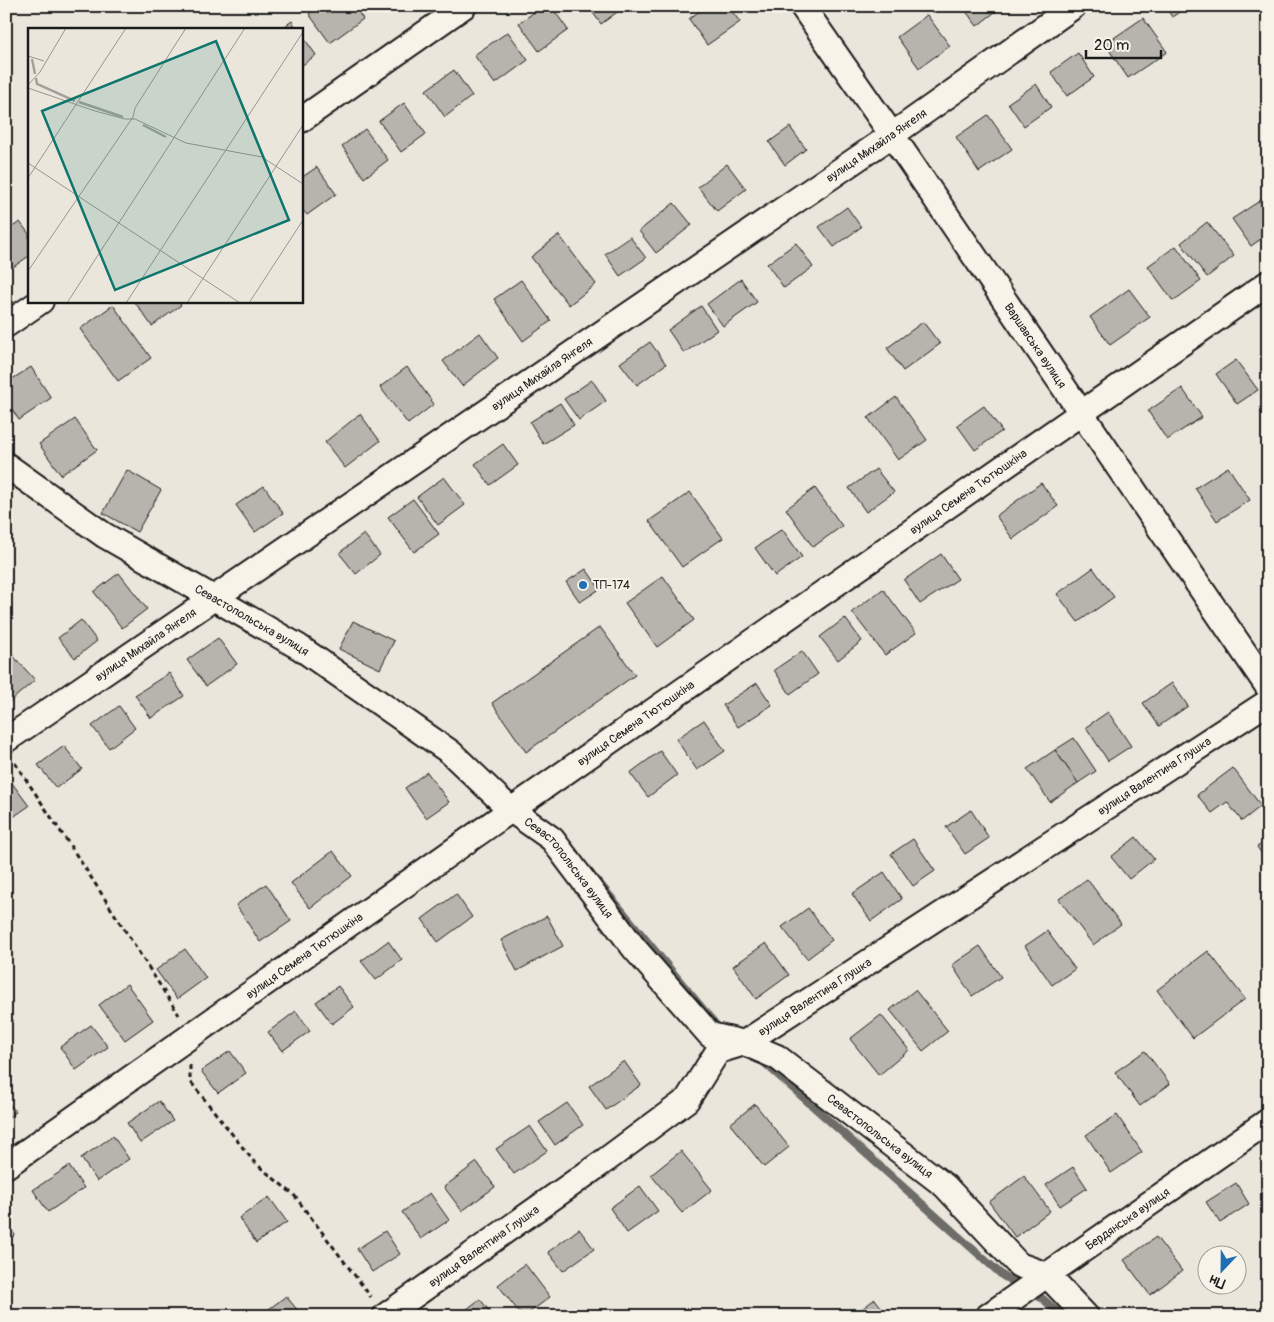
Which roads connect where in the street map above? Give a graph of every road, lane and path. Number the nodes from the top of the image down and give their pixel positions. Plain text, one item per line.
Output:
1 (464, 6) edge
2 (802, 6) edge
3 (1074, 6) edge
4 (302, 119) edge
5 (892, 135) junction
6 (1268, 283) edge
7 (40, 302) edge
8 (6, 325) edge
9 (1082, 414) junction
10 (6, 465) edge
11 (214, 598) junction
12 (1268, 687) edge
13 (1268, 702) edge
14 (6, 740) edge
15 (511, 810) junction
16 (744, 1043) junction
17 (1268, 1122) edge
18 (6, 1166) edge
19 (1047, 1275) junction
20 (385, 1316) edge
21 (988, 1316) edge
22 (1086, 1316) edge

1 - 4 street
2 - 5 street, Варшавська вулиця
3 - 5 street, вулиця Михайла Янгеля
5 - 9 street, Варшавська вулиця
5 - 11 street, вулиця Михайла Янгеля
6 - 9 street, вулиця Семена Тютюшкіна
7 - 8 street
9 - 12 street, Варшавська вулиця
9 - 15 street, вулиця Семена Тютюшкіна
10 - 11 street, Севастопольська вулиця
11 - 14 street, вулиця Михайла Янгеля
11 - 15 street, Севастопольська вулиця
13 - 16 street, вулиця Валентина Глушка
15 - 16 street, Севастопольська вулиця
15 - 18 street, вулиця Семена Тютюшкіна
16 - 19 street, Севастопольська вулиця
16 - 20 street, вулиця Валентина Глушка
17 - 19 street, Бердянська вулиця
19 - 21 street, Бердянська вулиця
19 - 22 street, Севастопольська вулиця

